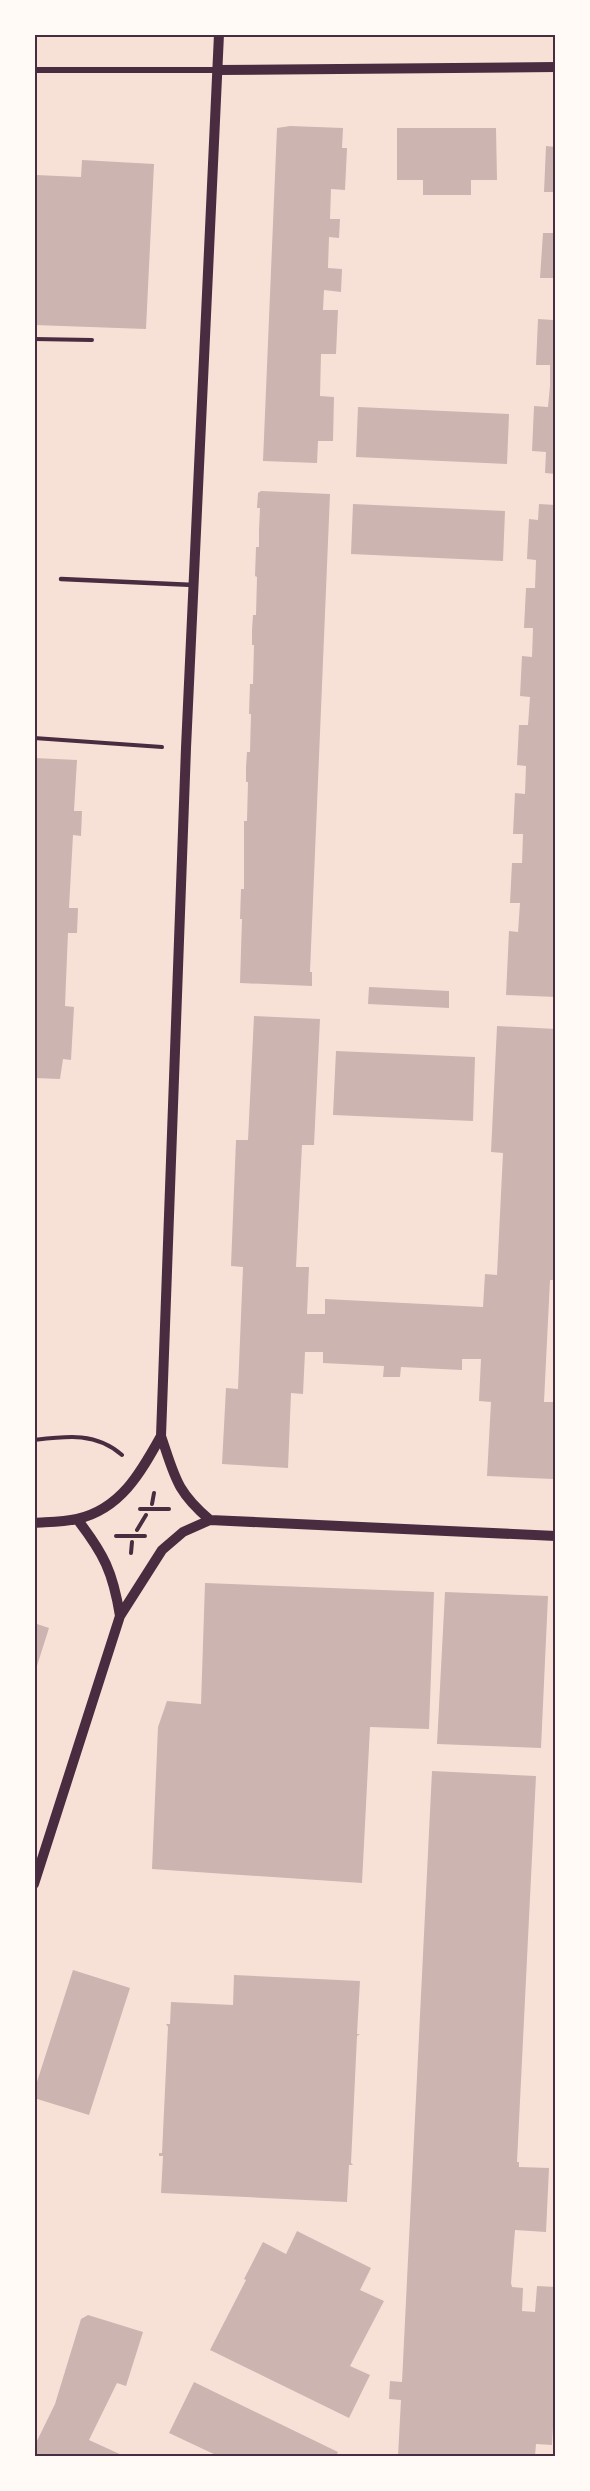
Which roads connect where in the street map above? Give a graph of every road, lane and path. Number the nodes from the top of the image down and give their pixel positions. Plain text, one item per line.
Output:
1 (219, 34) edge
2 (555, 68) edge
3 (34, 70) edge
4 (217, 70) junction
5 (34, 339) edge
6 (92, 340) dead end
7 (61, 579) dead end
8 (194, 585) junction
9 (34, 738) edge
10 (186, 748) junction
11 (161, 1436) junction
12 (34, 1440) edge
13 (141, 1471) junction
14 (130, 1510) dead end
15 (147, 1515) dead end
16 (77, 1519) junction
17 (210, 1520) junction
18 (34, 1523) edge
19 (137, 1530) dead end
20 (115, 1536) dead end
21 (150, 1536) dead end
22 (555, 1536) edge
23 (120, 1616) junction
24 (34, 1884) edge

1 - 4 street
2 - 4 street
3 - 4 street
4 - 8 street
5 - 6 path
7 - 8 lane
8 - 10 street
9 - 10 path
10 - 11 street
11 - 13 street
11 - 17 street
12 - 13 path
13 - 16 street
14 - 17 path
15 - 19 path
16 - 18 street
16 - 23 street
17 - 22 street
17 - 23 street
20 - 21 path
23 - 24 street

